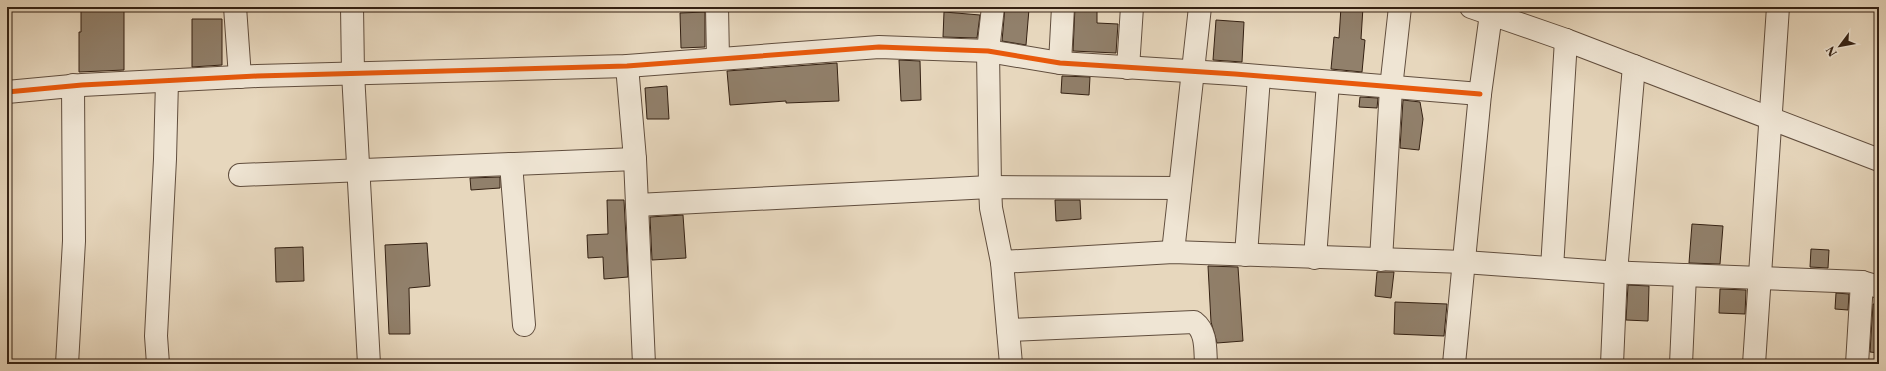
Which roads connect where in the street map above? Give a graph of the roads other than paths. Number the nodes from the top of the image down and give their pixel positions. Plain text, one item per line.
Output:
1 (235, 7) edge
2 (352, 7) edge
3 (717, 7) edge
4 (993, 7) edge
5 (1063, 7) edge
6 (1132, 7) edge
7 (1200, 7) edge
8 (1400, 7) edge
9 (1471, 7) edge
10 (1778, 7) edge
11 (1491, 14) junction
12 (1524, 15) edge
13 (1566, 40) junction
14 (988, 51) junction
15 (718, 59) junction
16 (1060, 63) junction
17 (627, 66) junction
18 (1634, 66) junction
19 (1128, 68) junction
20 (1192, 72) junction
21 (353, 73) junction
22 (1259, 77) junction
23 (240, 78) junction
24 (167, 81) junction
25 (1328, 82) junction
26 (73, 85) junction
27 (1391, 88) junction
28 (7, 92) edge
29 (1480, 94) junction
30 (1770, 118) junction
31 (635, 159) junction
32 (1879, 160) edge
33 (511, 164) junction
34 (358, 170) junction
35 (240, 175) dead end
36 (990, 186) junction
37 (1180, 188) junction
38 (637, 205) junction
39 (1173, 252) junction
40 (1246, 255) junction
41 (1315, 258) junction
42 (1381, 260) junction
43 (1002, 262) junction
44 (1464, 262) junction
45 (1552, 268) junction
46 (1616, 272) junction
47 (1685, 275) junction
48 (1760, 278) junction
49 (1871, 285) edge
50 (524, 325) dead end
51 (1008, 330) junction
52 (67, 364) edge
53 (158, 364) edge
54 (369, 364) edge
55 (644, 364) edge
56 (1011, 364) edge
57 (1206, 364) edge
58 (1454, 364) edge
59 (1612, 364) edge
60 (1681, 364) edge
61 (1754, 364) edge
62 (1857, 364) edge

1 - 23 street
2 - 21 street
3 - 15 street
4 - 14 street
5 - 16 street
6 - 19 street
7 - 20 street
8 - 27 street
9 - 11 street
10 - 30 street
11 - 12 street
11 - 29 street
12 - 13 street
13 - 18 street
13 - 45 street
14 - 15 street
14 - 16 street
14 - 36 street
15 - 17 street
16 - 19 street
17 - 21 street
17 - 31 street
18 - 30 street
18 - 46 street
19 - 20 street
20 - 22 street
20 - 37 street
21 - 23 street
21 - 34 street
22 - 25 street
22 - 40 street
23 - 24 street
24 - 26 street
24 - 53 street
25 - 27 street
25 - 41 street
26 - 28 street
26 - 52 street
27 - 29 street
27 - 42 street
29 - 44 street
30 - 32 street
30 - 48 street
31 - 33 street
31 - 38 street
33 - 34 street
33 - 50 street
34 - 35 street
34 - 54 street
36 - 37 street
36 - 38 street
36 - 43 street
37 - 39 street
38 - 55 street
39 - 40 street
39 - 43 street
40 - 41 street
41 - 42 street
42 - 44 street
43 - 51 street
44 - 45 street
44 - 58 street
45 - 46 street
46 - 47 street
46 - 59 street
47 - 48 street
47 - 60 street
48 - 49 street
48 - 61 street
49 - 62 street
51 - 56 street
51 - 57 street

